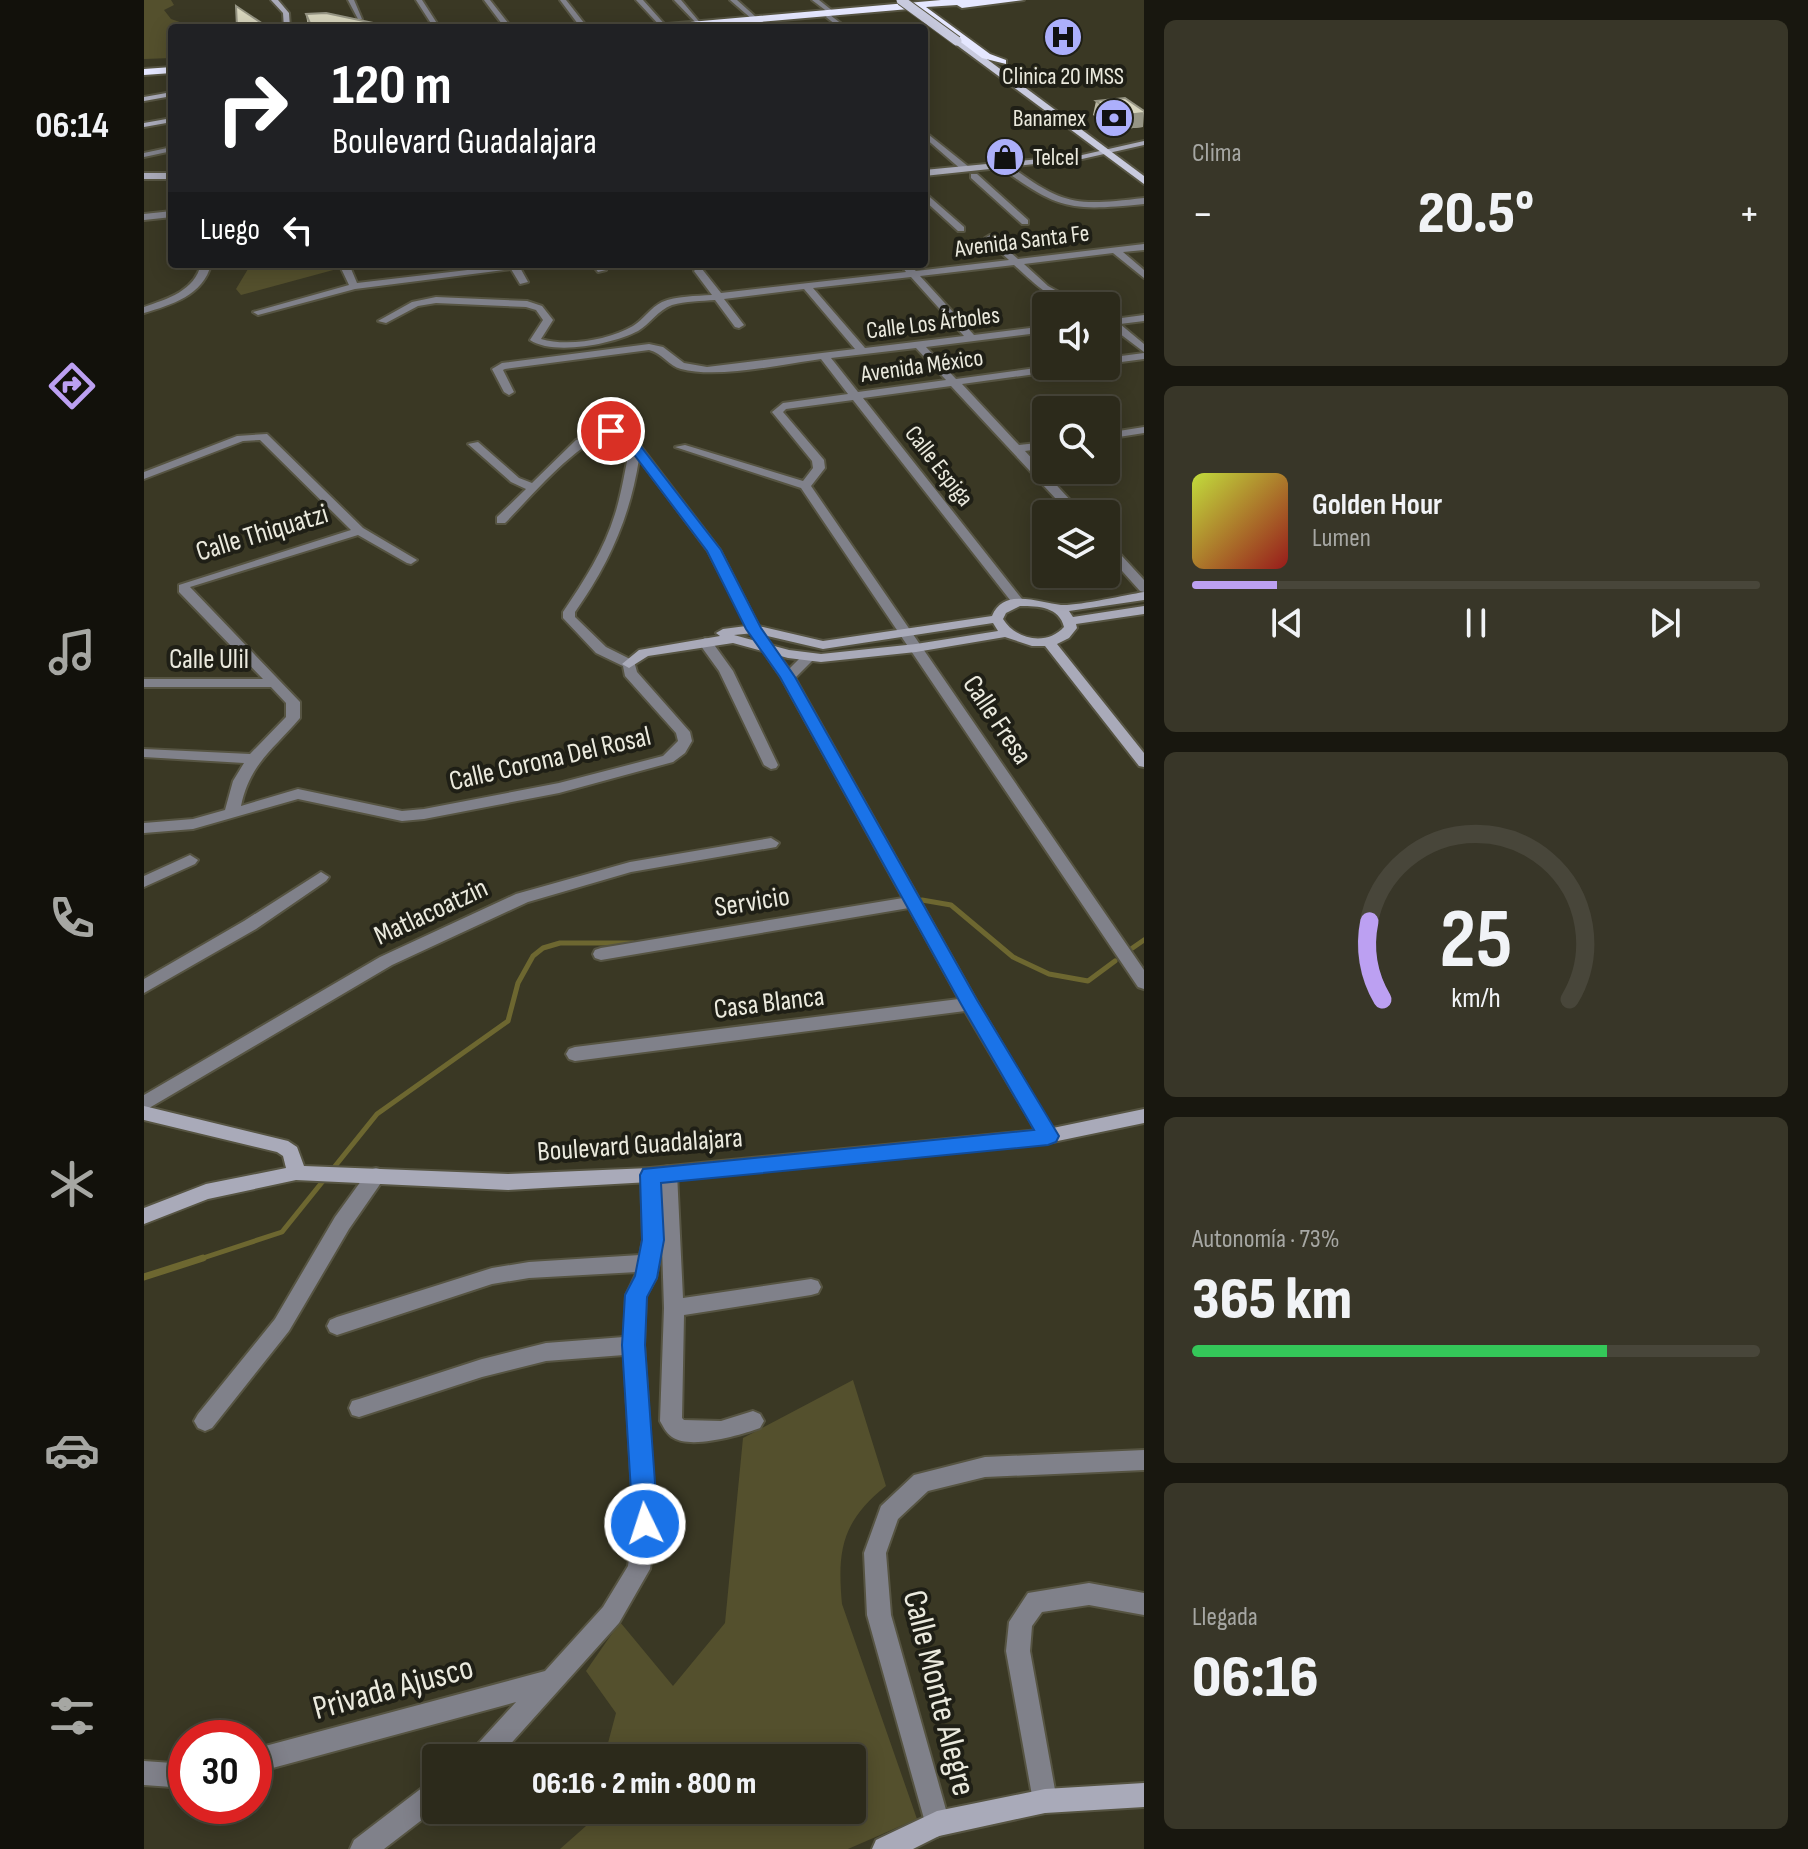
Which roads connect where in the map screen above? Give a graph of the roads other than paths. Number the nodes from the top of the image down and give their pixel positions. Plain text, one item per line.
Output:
1 (274, 0) edge
2 (351, 0) edge
3 (419, 0) edge
4 (487, 0) edge
5 (563, 0) edge
6 (639, 0) edge
7 (677, 0) edge
8 (733, 0) edge
9 (815, 0) edge
10 (975, 0) edge
11 (1019, 0) edge
12 (991, 2) junction
13 (904, 4) edge
14 (360, 18) edge
15 (834, 20) edge
16 (287, 24) edge
17 (434, 24) edge
18 (506, 24) edge
19 (582, 24) edge
20 (662, 24) edge
21 (704, 24) edge
22 (749, 24) edge
23 (757, 24) edge
24 (927, 24) edge
25 (928, 25) edge
26 (992, 54) junction
27 (977, 57) junction
28 (1002, 62) junction
29 (168, 66) edge
30 (144, 67) edge
31 (168, 95) edge
32 (144, 99) edge
33 (168, 121) edge
34 (144, 125) edge
35 (928, 136) edge
36 (1144, 143) edge
37 (1117, 148) junction
38 (168, 150) edge
39 (1105, 153) junction
40 (144, 155) edge
41 (1009, 167) junction
42 (1144, 167) edge
43 (966, 169) junction
44 (928, 173) edge
45 (144, 176) edge
46 (168, 176) edge
47 (974, 176) junction
48 (1144, 181) edge
49 (928, 182) edge
50 (928, 199) edge
51 (1144, 201) edge
52 (168, 214) edge
53 (144, 217) edge
54 (1025, 222) dead end
55 (961, 229) dead end
56 (990, 238) dead end
57 (1144, 247) edge
58 (1115, 250) junction
59 (1016, 262) junction
60 (205, 268) edge
61 (346, 268) edge
62 (433, 268) edge
63 (493, 268) edge
64 (516, 268) edge
65 (908, 268) edge
66 (699, 271) dead end
67 (914, 274) junction
68 (1144, 275) edge
69 (436, 276) junction
70 (523, 282) dead end
71 (354, 286) junction
72 (807, 287) junction
73 (1053, 292) edge
74 (718, 297) junction
75 (144, 300) edge
76 (157, 305) junction
77 (144, 310) edge
78 (258, 312) dead end
79 (1144, 318) edge
80 (1120, 319) edge
81 (383, 321) dead end
82 (739, 325) dead end
83 (1120, 329) edge
84 (1032, 331) edge
85 (971, 338) junction
86 (919, 345) junction
87 (1144, 349) edge
88 (863, 352) junction
89 (1144, 356) edge
90 (825, 357) junction
91 (1120, 359) edge
92 (1032, 371) edge
93 (954, 382) junction
94 (509, 392) dead end
95 (856, 395) junction
96 (1144, 430) edge
97 (1120, 434) edge
98 (474, 444) dead end
99 (681, 447) dead end
100 (1032, 447) edge
101 (635, 448) junction
102 (1017, 449) junction
103 (144, 476) edge
104 (805, 486) junction
105 (534, 488) junction
106 (1064, 500) edge
107 (501, 520) dead end
108 (359, 531) junction
109 (411, 560) dead end
110 (1120, 561) edge
111 (1144, 588) edge
112 (1144, 596) edge
113 (1018, 602) junction
114 (1058, 609) junction
115 (1144, 610) edge
116 (997, 619) junction
117 (1071, 621) junction
118 (754, 629) junction
119 (907, 633) junction
120 (1007, 633) junction
121 (705, 642) junction
122 (1049, 642) junction
123 (765, 646) junction
124 (675, 648) junction
125 (916, 648) junction
126 (808, 658) junction
127 (629, 664) junction
128 (788, 677) junction
129 (144, 683) edge
130 (273, 683) junction
131 (144, 753) edge
132 (253, 759) junction
133 (1144, 763) edge
134 (771, 765) dead end
135 (232, 811) junction
136 (144, 828) edge
137 (771, 843) dead end
138 (190, 860) dead end
139 (321, 877) dead end
140 (144, 882) edge
141 (913, 902) junction
142 (601, 954) dead end
143 (1144, 983) edge
144 (144, 987) edge
145 (970, 1004) junction
146 (575, 1054) dead end
147 (144, 1104) edge
148 (144, 1113) edge
149 (1144, 1116) edge
150 (1048, 1136) junction
151 (305, 1173) junction
152 (659, 1174) junction
153 (376, 1175) junction
154 (144, 1216) edge
155 (650, 1263) junction
156 (811, 1287) dead end
157 (674, 1308) junction
158 (337, 1326) dead end
159 (634, 1345) junction
160 (359, 1408) dead end
161 (205, 1421) dead end
162 (753, 1421) dead end
163 (1144, 1460) edge
164 (1144, 1604) edge
165 (551, 1681) junction
166 (495, 1744) edge
167 (272, 1756) edge
168 (144, 1773) edge
169 (168, 1775) edge
170 (1144, 1795) edge
171 (1045, 1801) junction
172 (422, 1804) edge
173 (937, 1824) junction
174 (363, 1849) edge
175 (885, 1849) edge

1 - 16 street
2 - 14 street
3 - 17 street
4 - 18 street
5 - 19 street
6 - 20 street
7 - 21 street
8 - 23 street
9 - 15 street
10 - 13 highway
11 - 12 highway
12 - 13 highway
12 - 26 highway
13 - 15 highway
13 - 24 highway
13 - 26 main road
13 - 27 main road, bridge
13 - 28 highway
15 - 22 highway
15 - 23 highway
25 - 27 highway
26 - 28 main road
27 - 39 main road
28 - 37 main road
29 - 30 highway
31 - 32 street
33 - 34 street
35 - 43 street
36 - 37 street
37 - 39 street
37 - 42 main road
38 - 40 street
39 - 41 street
39 - 48 main road
41 - 43 street
41 - 47 street
41 - 51 street
43 - 44 street
45 - 46 street
47 - 49 street
47 - 54 street
50 - 55 street
52 - 53 street
56 - 59 street
57 - 58 street, Avenida Santa Fe
58 - 59 street, Avenida Santa Fe
58 - 68 street
59 - 67 street, Avenida Santa Fe
59 - 73 street
60 - 76 street
61 - 71 street
62 - 69 street
63 - 69 street
64 - 70 street
65 - 67 street
66 - 74 street
67 - 72 street, Avenida Santa Fe
67 - 85 street
69 - 71 street
71 - 78 street
72 - 74 street, Avenida Santa Fe
72 - 88 street
74 - 81 street, Avenida Santa Fe
74 - 82 street
75 - 76 street
76 - 77 street
79 - 80 street
83 - 87 street
84 - 85 street, Calle Los Árboles
85 - 86 street, Calle Los Árboles
86 - 88 street, Calle Los Árboles
86 - 93 street
88 - 90 street, Calle Los Árboles
89 - 91 street
90 - 94 street, Calle Los Árboles
90 - 95 street, Calle Espiga
92 - 93 street, Avenida México
93 - 95 street, Avenida México
93 - 102 street
95 - 104 street, Avenida México
95 - 113 street, Calle Espiga
96 - 97 street
98 - 105 street
99 - 104 street
100 - 102 street
101 - 105 street
101 - 118 street
101 - 127 street
102 - 106 street
103 - 108 street
104 - 119 street, Calle Fresa
105 - 107 street
108 - 109 street
108 - 130 street, Calle Thiquatzi
110 - 111 street
112 - 114 street
113 - 114 street
113 - 116 street
114 - 117 street
115 - 117 street
116 - 119 street
116 - 120 street
117 - 122 street
118 - 119 street
118 - 123 street
118 - 124 street
119 - 125 street, Calle Fresa
120 - 122 street
120 - 125 street
121 - 123 street
121 - 124 street
121 - 134 street
122 - 133 street
123 - 126 street
123 - 128 street
124 - 127 street
125 - 126 street
125 - 143 street, Calle Fresa
126 - 128 street
127 - 135 street, Calle Corona Del Rosal
128 - 141 street
129 - 130 street, Calle Ulil
130 - 132 street, Calle Thiquatzi
131 - 132 street
132 - 135 street, Calle Thiquatzi
135 - 136 street
137 - 147 street, Matlacoatzin
138 - 140 street
139 - 144 street
141 - 142 street, Servicio
141 - 145 street
145 - 146 street, Casa Blanca
145 - 150 street
148 - 151 street
149 - 150 street, Boulevard Guadalajara
150 - 152 street, Boulevard Guadalajara
151 - 153 street, Boulevard Guadalajara
151 - 154 street, Boulevard Guadalajara
152 - 153 street, Boulevard Guadalajara
152 - 155 street
152 - 157 street
153 - 161 street
155 - 158 street
155 - 159 street
156 - 157 street
157 - 162 street
159 - 160 street
159 - 165 street
163 - 173 street, Calle Monte Alegre
164 - 171 street
165 - 166 street
165 - 167 street, Privada Ajusco
168 - 169 street
170 - 171 street
171 - 173 street
172 - 174 street
173 - 175 street

